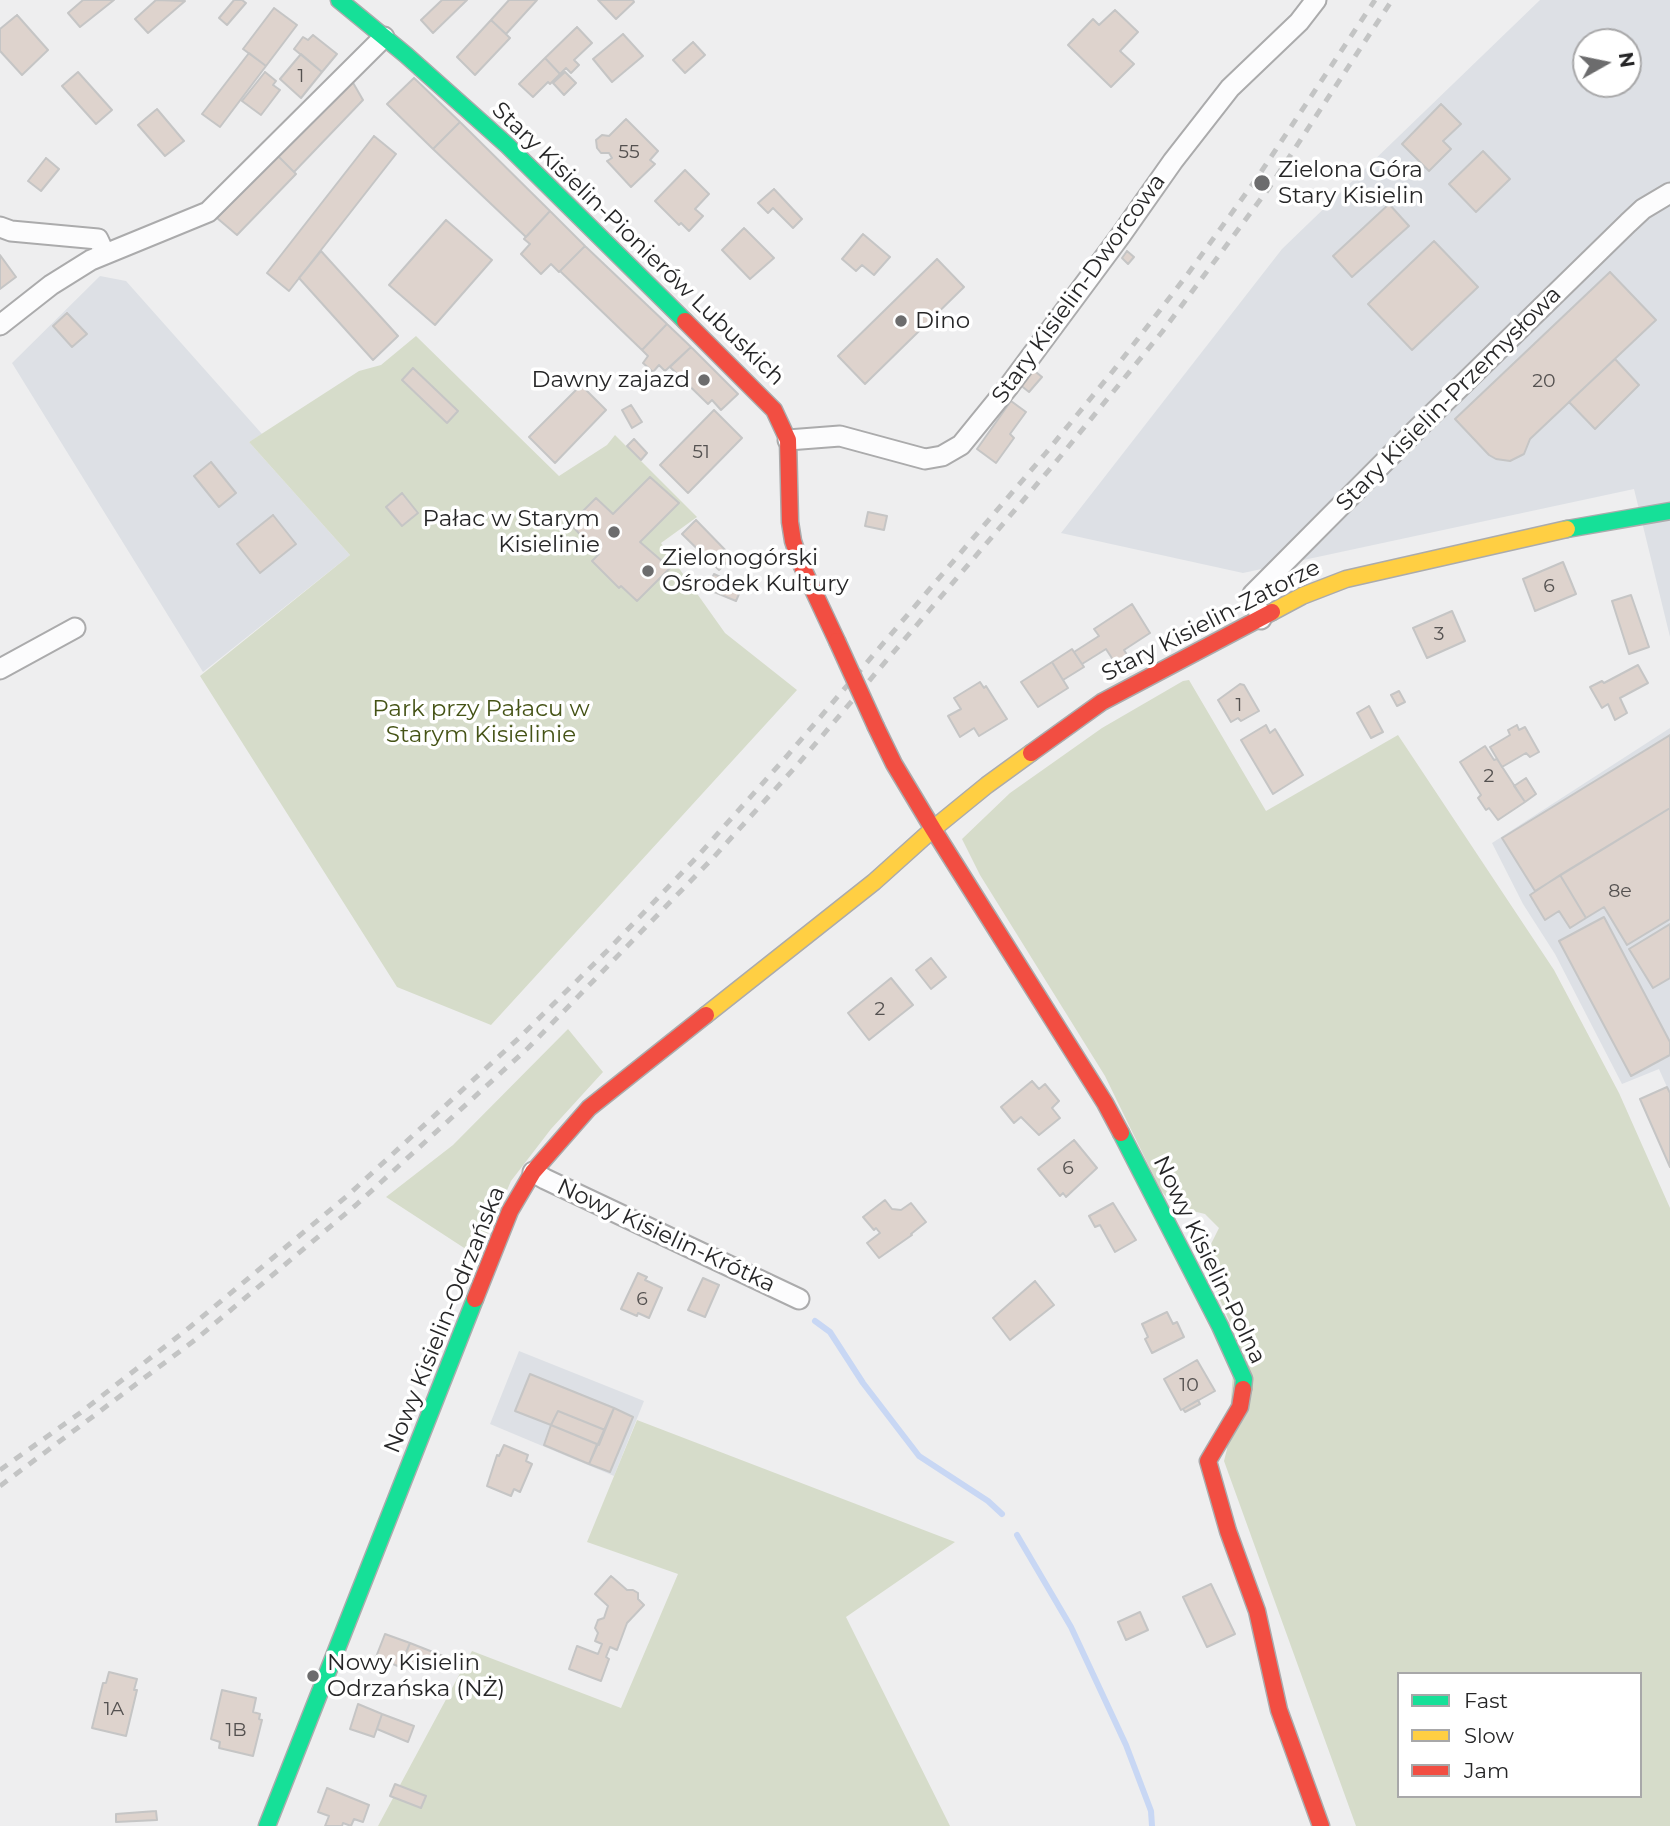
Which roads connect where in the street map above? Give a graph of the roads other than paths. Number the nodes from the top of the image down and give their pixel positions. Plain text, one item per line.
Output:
1 (339, 0) edge
2 (1316, 0) edge
3 (384, 37) junction
4 (1670, 193) edge
5 (0, 227) edge
6 (105, 254) junction
7 (0, 326) edge
8 (788, 440) junction
9 (1670, 511) edge
10 (1261, 619) junction
11 (75, 628) dead end
12 (0, 669) edge
13 (933, 829) junction
14 (874, 882) joint
15 (533, 1172) junction
16 (799, 1299) dead end
17 (267, 1826) edge
18 (1321, 1826) edge

1 - 3 street, Stary Kisielin-Pionierów Lubuskich
2 - 8 street, Stary Kisielin-Dworcowa
3 - 6 street
3 - 8 street, Stary Kisielin-Pionierów Lubuskich
4 - 10 street, Stary Kisielin-Przemysłowa
5 - 6 street
6 - 7 street
8 - 13 street, Stary Kisielin-Pionierów Lubuskich, bridge
9 - 10 street, Stary Kisielin-Zatorze
10 - 13 street, Stary Kisielin-Zatorze
11 - 12 street
13 - 14 street, Stary Kisielin-Zatorze
13 - 18 street, Nowy Kisielin-Polna
14 - 15 street, Nowy Kisielin-Odrzańska
15 - 16 street, Nowy Kisielin-Krótka
15 - 17 street, Nowy Kisielin-Odrzańska

